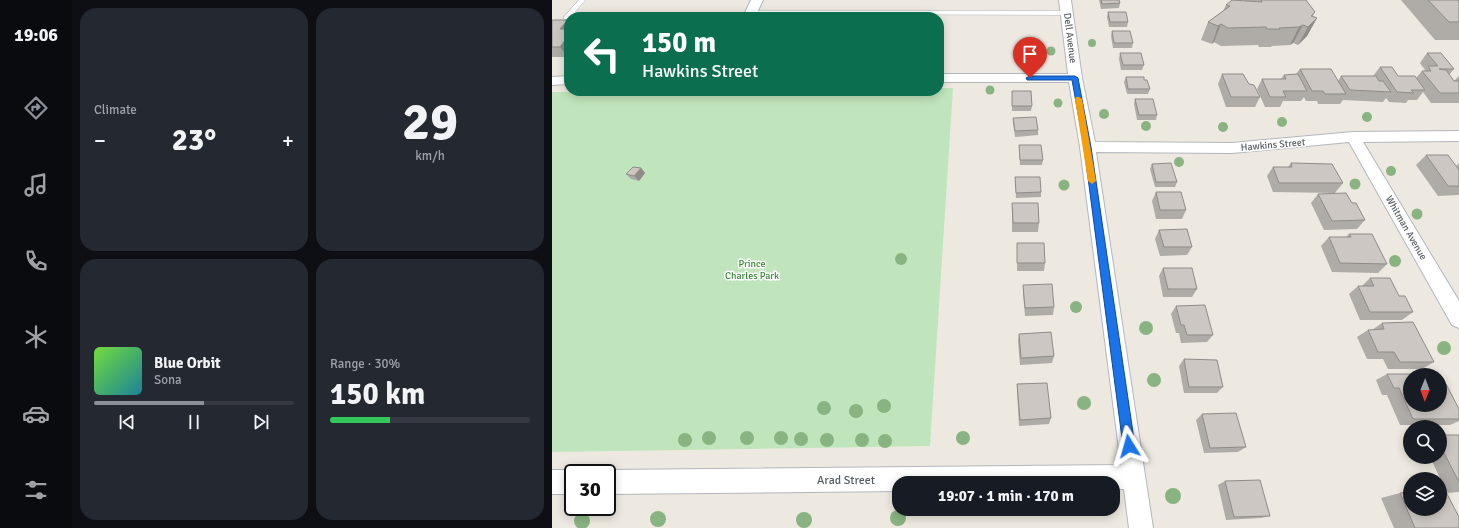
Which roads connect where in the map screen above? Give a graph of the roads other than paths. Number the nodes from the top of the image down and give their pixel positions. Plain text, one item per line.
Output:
1 (582, 0) edge
2 (757, 0) edge
3 (1065, 0) edge
4 (571, 12) edge
5 (751, 12) edge
6 (1067, 13) junction
7 (944, 14) edge
8 (944, 78) edge
9 (1075, 78) junction
10 (564, 80) edge
11 (552, 81) edge
12 (1459, 136) edge
13 (1353, 137) junction
14 (1088, 147) junction
15 (1459, 318) edge
16 (1134, 477) junction
17 (552, 482) edge
18 (564, 482) edge
19 (616, 482) edge
20 (1141, 528) edge

1 - 4 lane
2 - 5 street
3 - 6 street, Dell Avenue
6 - 7 lane
6 - 9 street, Dell Avenue
8 - 9 street
9 - 14 street, Dell Avenue
10 - 11 street
12 - 13 street, Hawkins Street
13 - 14 street, Hawkins Street
13 - 15 street, Whitman Avenue
14 - 16 street, Dell Avenue
16 - 19 street, Arad Street
16 - 20 street, Dell Avenue
17 - 18 street

